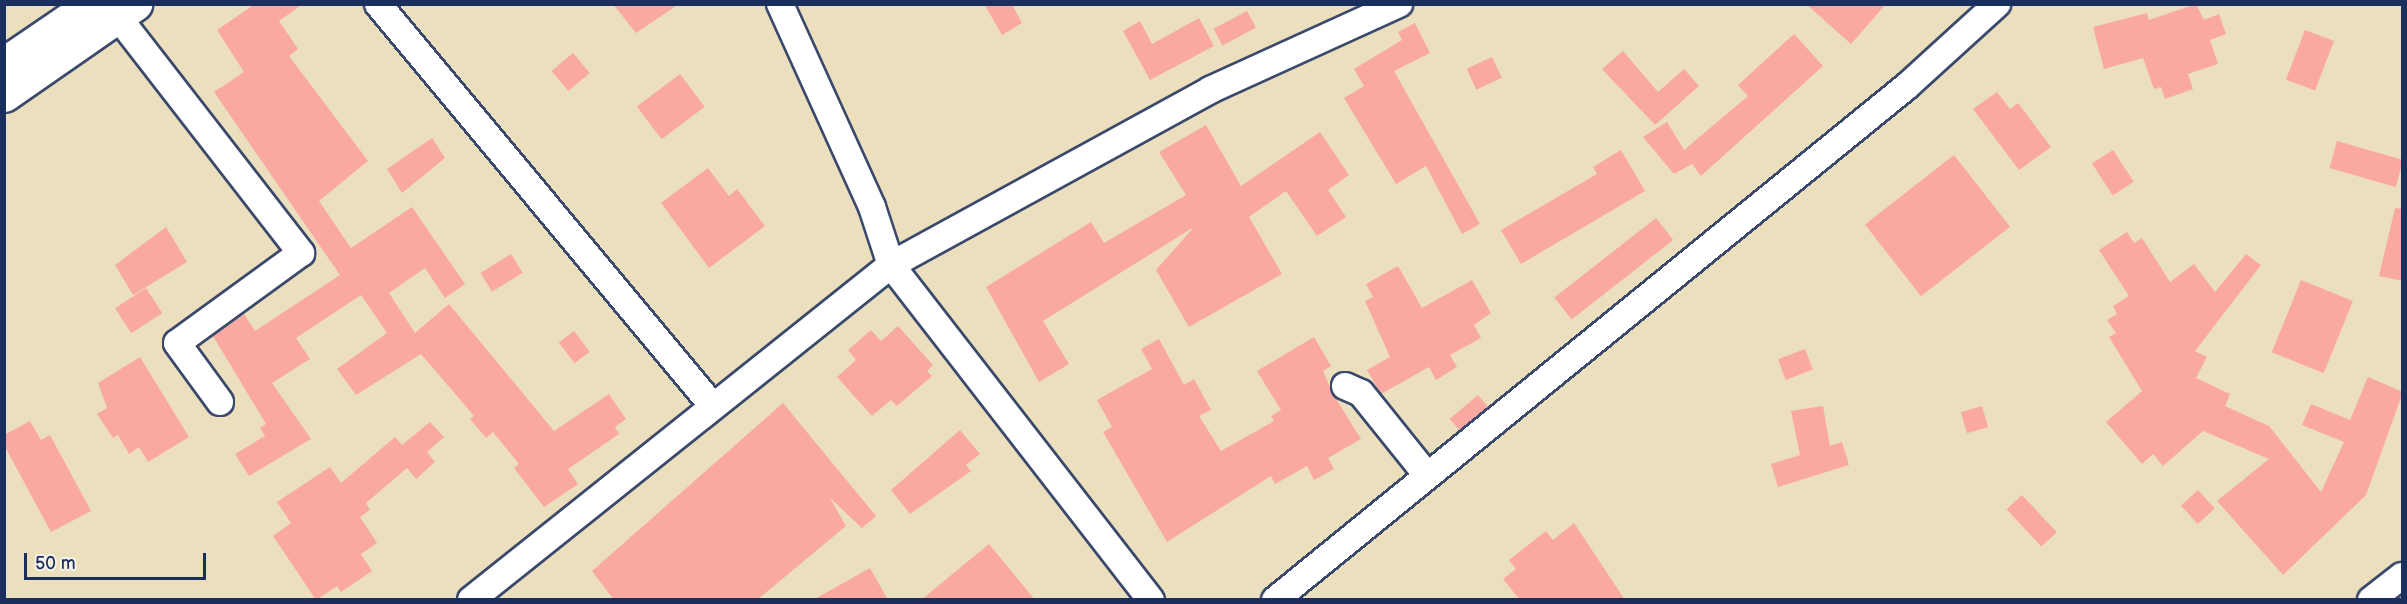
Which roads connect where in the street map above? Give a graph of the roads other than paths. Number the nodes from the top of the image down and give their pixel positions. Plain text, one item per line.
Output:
1 (378, 4) edge
2 (780, 4) edge
3 (1400, 4) edge
4 (1997, 4) edge
5 (115, 8) edge
6 (4, 64) edge
7 (4, 95) edge
8 (891, 265) junction
9 (1345, 386) dead end
10 (220, 402) dead end
11 (711, 405) junction
12 (1426, 475) junction
13 (2403, 576) edge
14 (471, 600) edge
15 (1151, 600) edge
16 (1275, 600) edge
17 (2371, 600) edge

1 - 11 street
2 - 8 street
3 - 8 street
4 - 12 street
5 - 6 main road
5 - 7 main road
5 - 10 street
8 - 11 street
8 - 15 street
9 - 12 street
11 - 14 street
12 - 16 street
13 - 17 street

